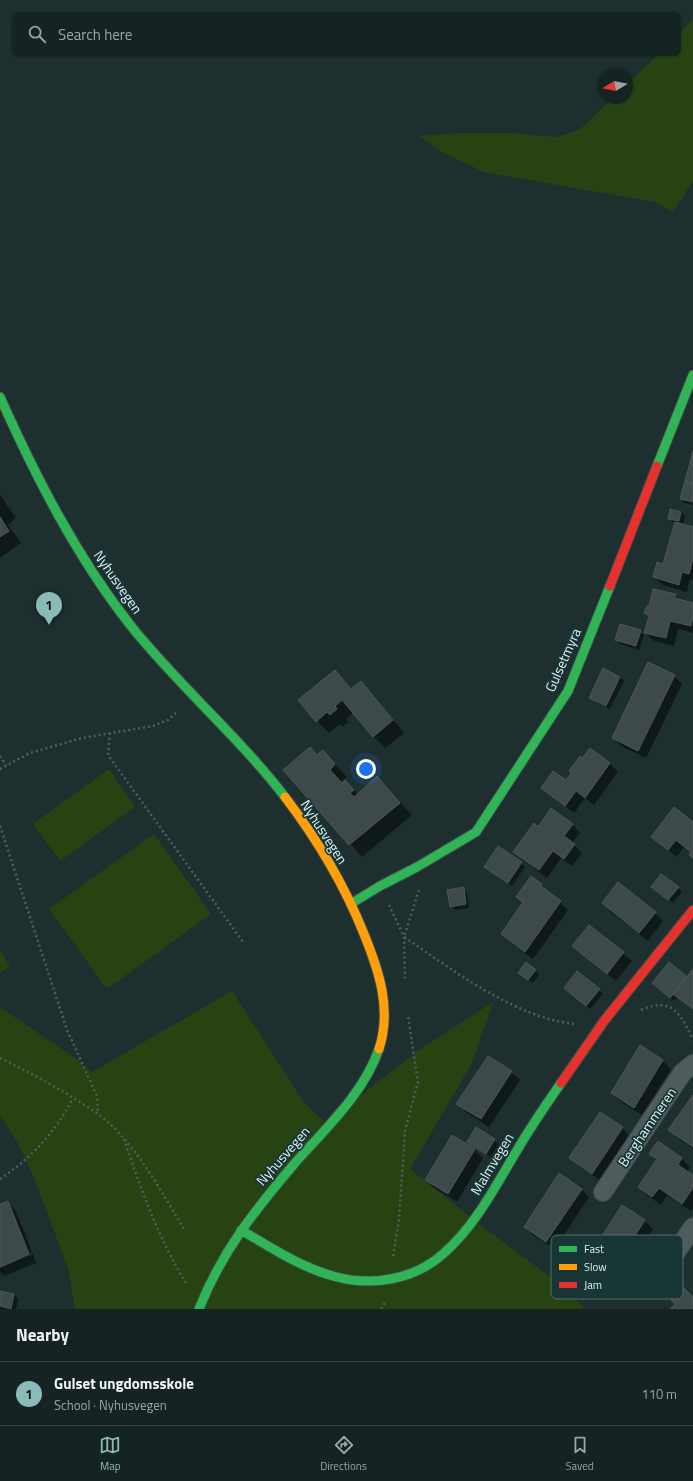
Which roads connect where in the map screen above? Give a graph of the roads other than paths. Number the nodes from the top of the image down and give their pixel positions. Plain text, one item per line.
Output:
1 (693, 375) edge
2 (0, 397) edge
3 (352, 903) junction
4 (693, 910) edge
5 (693, 1064) edge
6 (603, 1192) dead end
7 (693, 1227) edge
8 (242, 1230) junction
9 (683, 1242) edge
10 (201, 1304) edge

1 - 3 street, Gulsetmyra
2 - 3 street, Nyhusvegen
3 - 8 street, Nyhusvegen
4 - 8 street, Malmvegen
5 - 6 street, Berghammeren
7 - 9 street
8 - 10 street, Nyhusvegen

